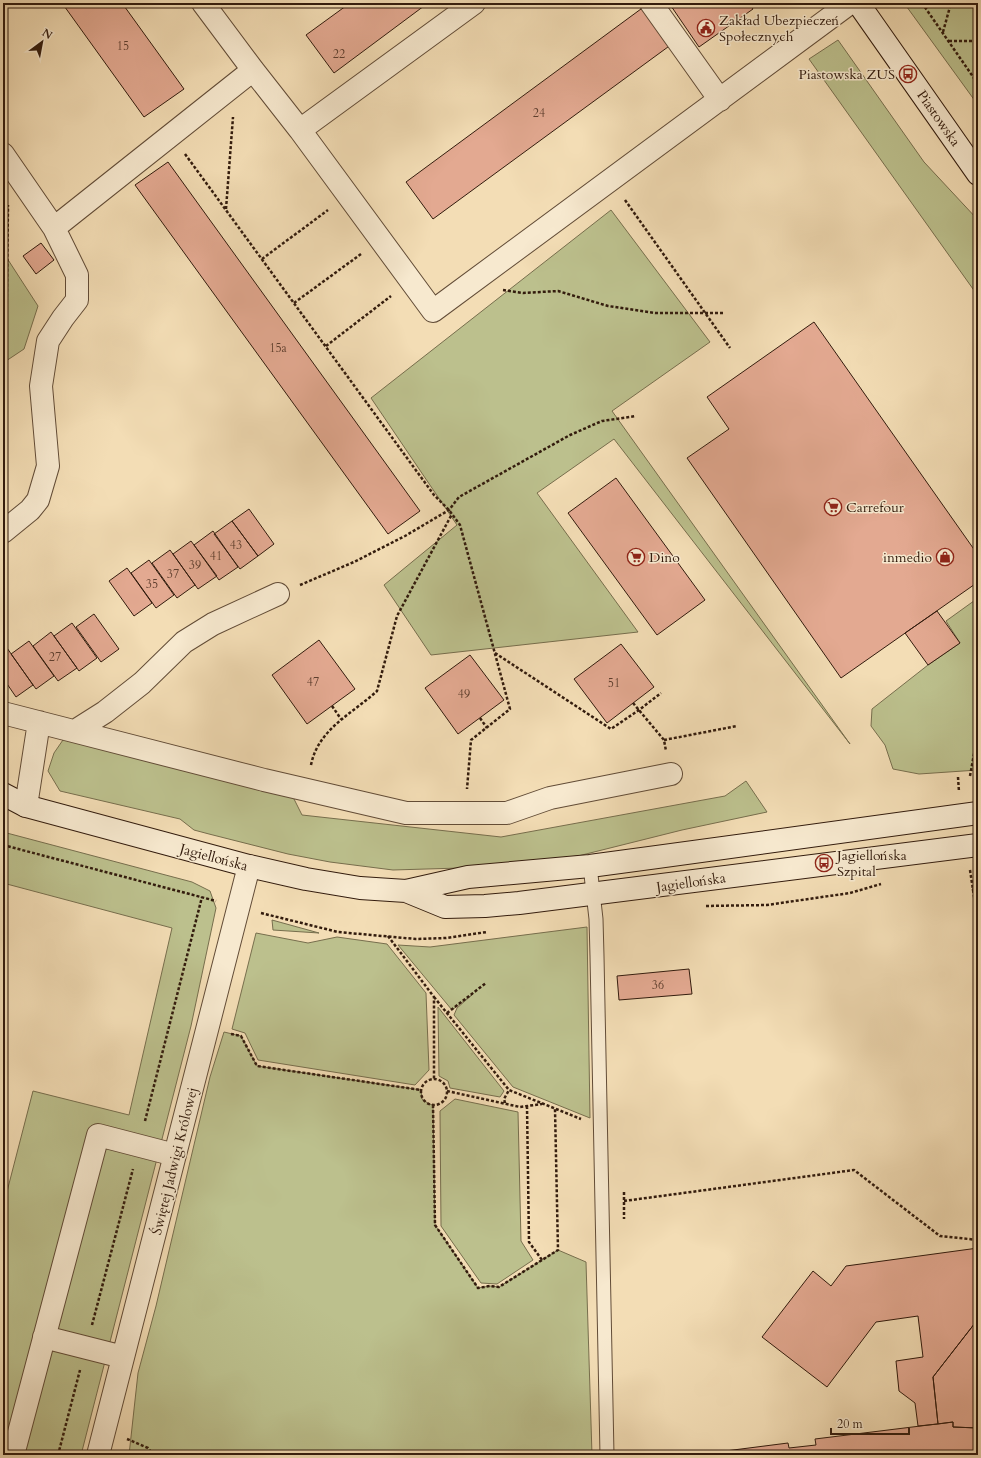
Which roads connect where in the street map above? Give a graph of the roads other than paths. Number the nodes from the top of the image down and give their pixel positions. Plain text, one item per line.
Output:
1 (203, 3) edge
2 (474, 3) edge
3 (651, 3) edge
4 (850, 3) edge
5 (858, 3) edge
6 (253, 70) junction
7 (720, 100) junction
8 (300, 130) junction
9 (3, 154) edge
10 (974, 160) edge
11 (54, 228) junction
12 (3, 532) edge
13 (278, 594) road end
14 (3, 713) edge
15 (39, 722) junction
16 (75, 731) junction
17 (671, 774) road end
18 (3, 794) edge
19 (26, 806) junction
20 (3, 808) edge
21 (978, 813) edge
22 (978, 845) edge
23 (249, 866) junction
24 (590, 866) junction
25 (406, 891) junction
26 (594, 893) junction
27 (175, 1155) junction
28 (44, 1337) junction
29 (123, 1357) junction
30 (13, 1455) edge
31 (98, 1455) edge
32 (606, 1455) edge

1 - 6 street
2 - 8 street
3 - 7 street
4 - 7 street
5 - 10 street, Piastowska
6 - 8 street
6 - 11 street
7 - 8 street
9 - 11 street
11 - 12 street
13 - 16 street
14 - 15 street
15 - 16 street
15 - 19 street
16 - 17 street
18 - 19 street, Jagiellońska
19 - 20 street, Jagiellońska
19 - 23 street, Jagiellońska
21 - 24 street, Jagiellońska
22 - 26 street, Jagiellońska
23 - 25 street, Jagiellońska
23 - 27 street, Świętej Jadwigi Królowej
24 - 25 street, Jagiellońska
24 - 26 lane
25 - 26 street, Jagiellońska
26 - 32 lane
27 - 28 street
27 - 29 street, Świętej Jadwigi Królowej
28 - 29 street
28 - 30 street
29 - 31 street, Świętej Jadwigi Królowej

